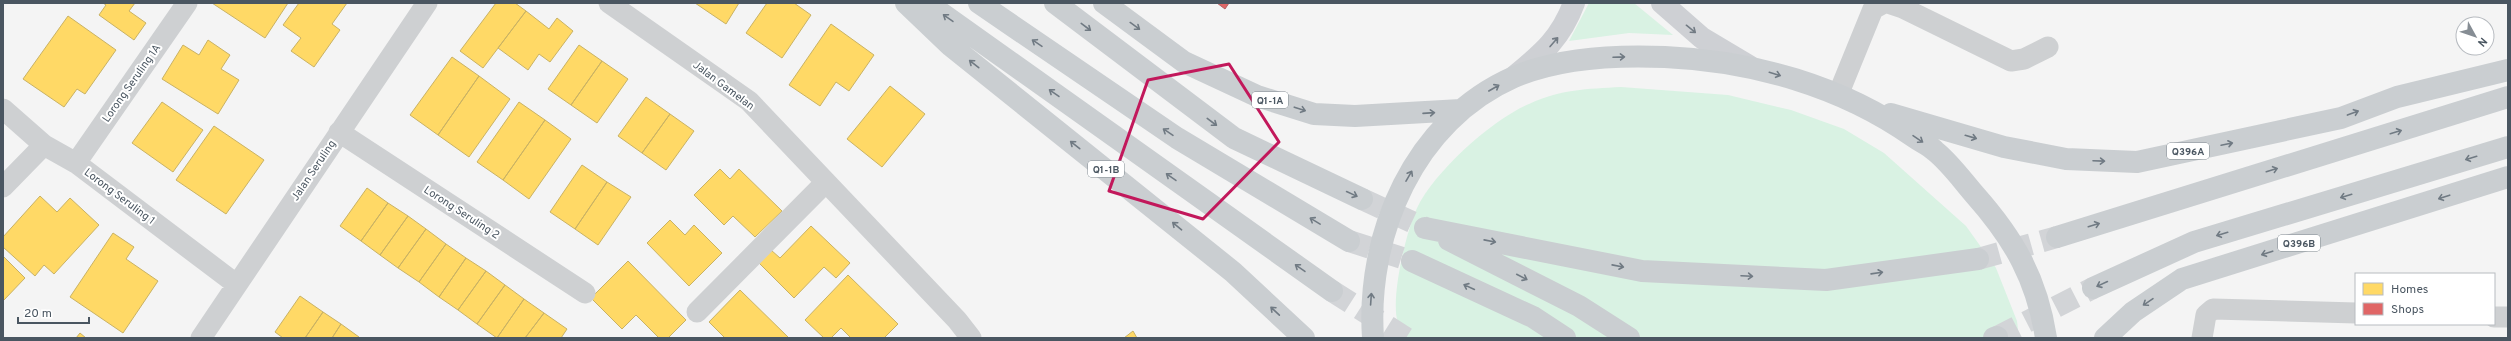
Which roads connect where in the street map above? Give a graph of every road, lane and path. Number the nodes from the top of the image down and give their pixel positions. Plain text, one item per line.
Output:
1 (187, 3) edge
2 (427, 3) edge
3 (609, 3) edge
4 (906, 3) edge
5 (927, 3) edge
6 (979, 3) edge
7 (1055, 3) edge
8 (1104, 3) edge
9 (1574, 3) edge
10 (1662, 3) edge
11 (1884, 3) edge
12 (1888, 3) edge
13 (2048, 47) dead end
14 (1749, 66) junction
15 (2508, 70) edge
16 (1515, 77) junction
17 (1838, 95) junction
18 (2508, 97) edge
19 (1867, 106) junction
20 (3, 109) edge
21 (1462, 110) junction
22 (339, 132) junction
23 (44, 145) junction
24 (2508, 147) edge
25 (76, 163) junction
26 (2508, 176) edge
27 (826, 182) junction
28 (3, 187) edge
29 (1362, 198) tunnel mouth
30 (2057, 237) tunnel mouth
31 (1348, 241) tunnel mouth
32 (1978, 259) tunnel mouth
33 (1412, 261) tunnel mouth
34 (236, 284) junction
35 (2093, 288) tunnel mouth
36 (1332, 291) tunnel mouth
37 (585, 293) dead end
38 (697, 312) dead end
39 (2355, 313) edge
40 (2495, 317) edge
41 (2508, 317) edge
42 (208, 336) edge
43 (971, 338) edge
44 (1304, 338) edge
45 (1373, 338) edge
46 (1566, 338) edge
47 (1629, 338) edge
48 (2046, 338) edge
49 (2105, 338) edge
50 (2202, 338) edge

1 - 25 street, Lorong Seruling 1A
2 - 22 street, Jalan Seruling
3 - 27 street, Jalan Gamelan
44 -> 4 main road, Q1-1B
36 -> 5 main road
31 -> 6 main road
7 -> 29 main road
8 -> 21 main road, Q1-1A
16 -> 9 main road
10 -> 14 main road
11 - 17 street
12 - 13 street
16 -> 14 main road
14 -> 17 main road
19 -> 15 main road, Q396A
21 -> 16 main road
17 - 19 main road
30 -> 18 main road
19 -> 48 main road
20 - 23 street, Lorong Seruling 1
45 -> 21 main road
22 - 34 street, Jalan Seruling
22 - 37 street, Lorong Seruling 2
23 - 25 street, Lorong Seruling 1
23 - 28 street
24 -> 35 main road
25 - 34 street, Lorong Seruling 1
26 -> 49 main road, Q396B
27 - 38 street
27 - 43 street, Jalan Gamelan
32 - 47 main road
46 -> 33 main road
34 - 42 street, Jalan Seruling
39 - 50 street
40 - 41 street

